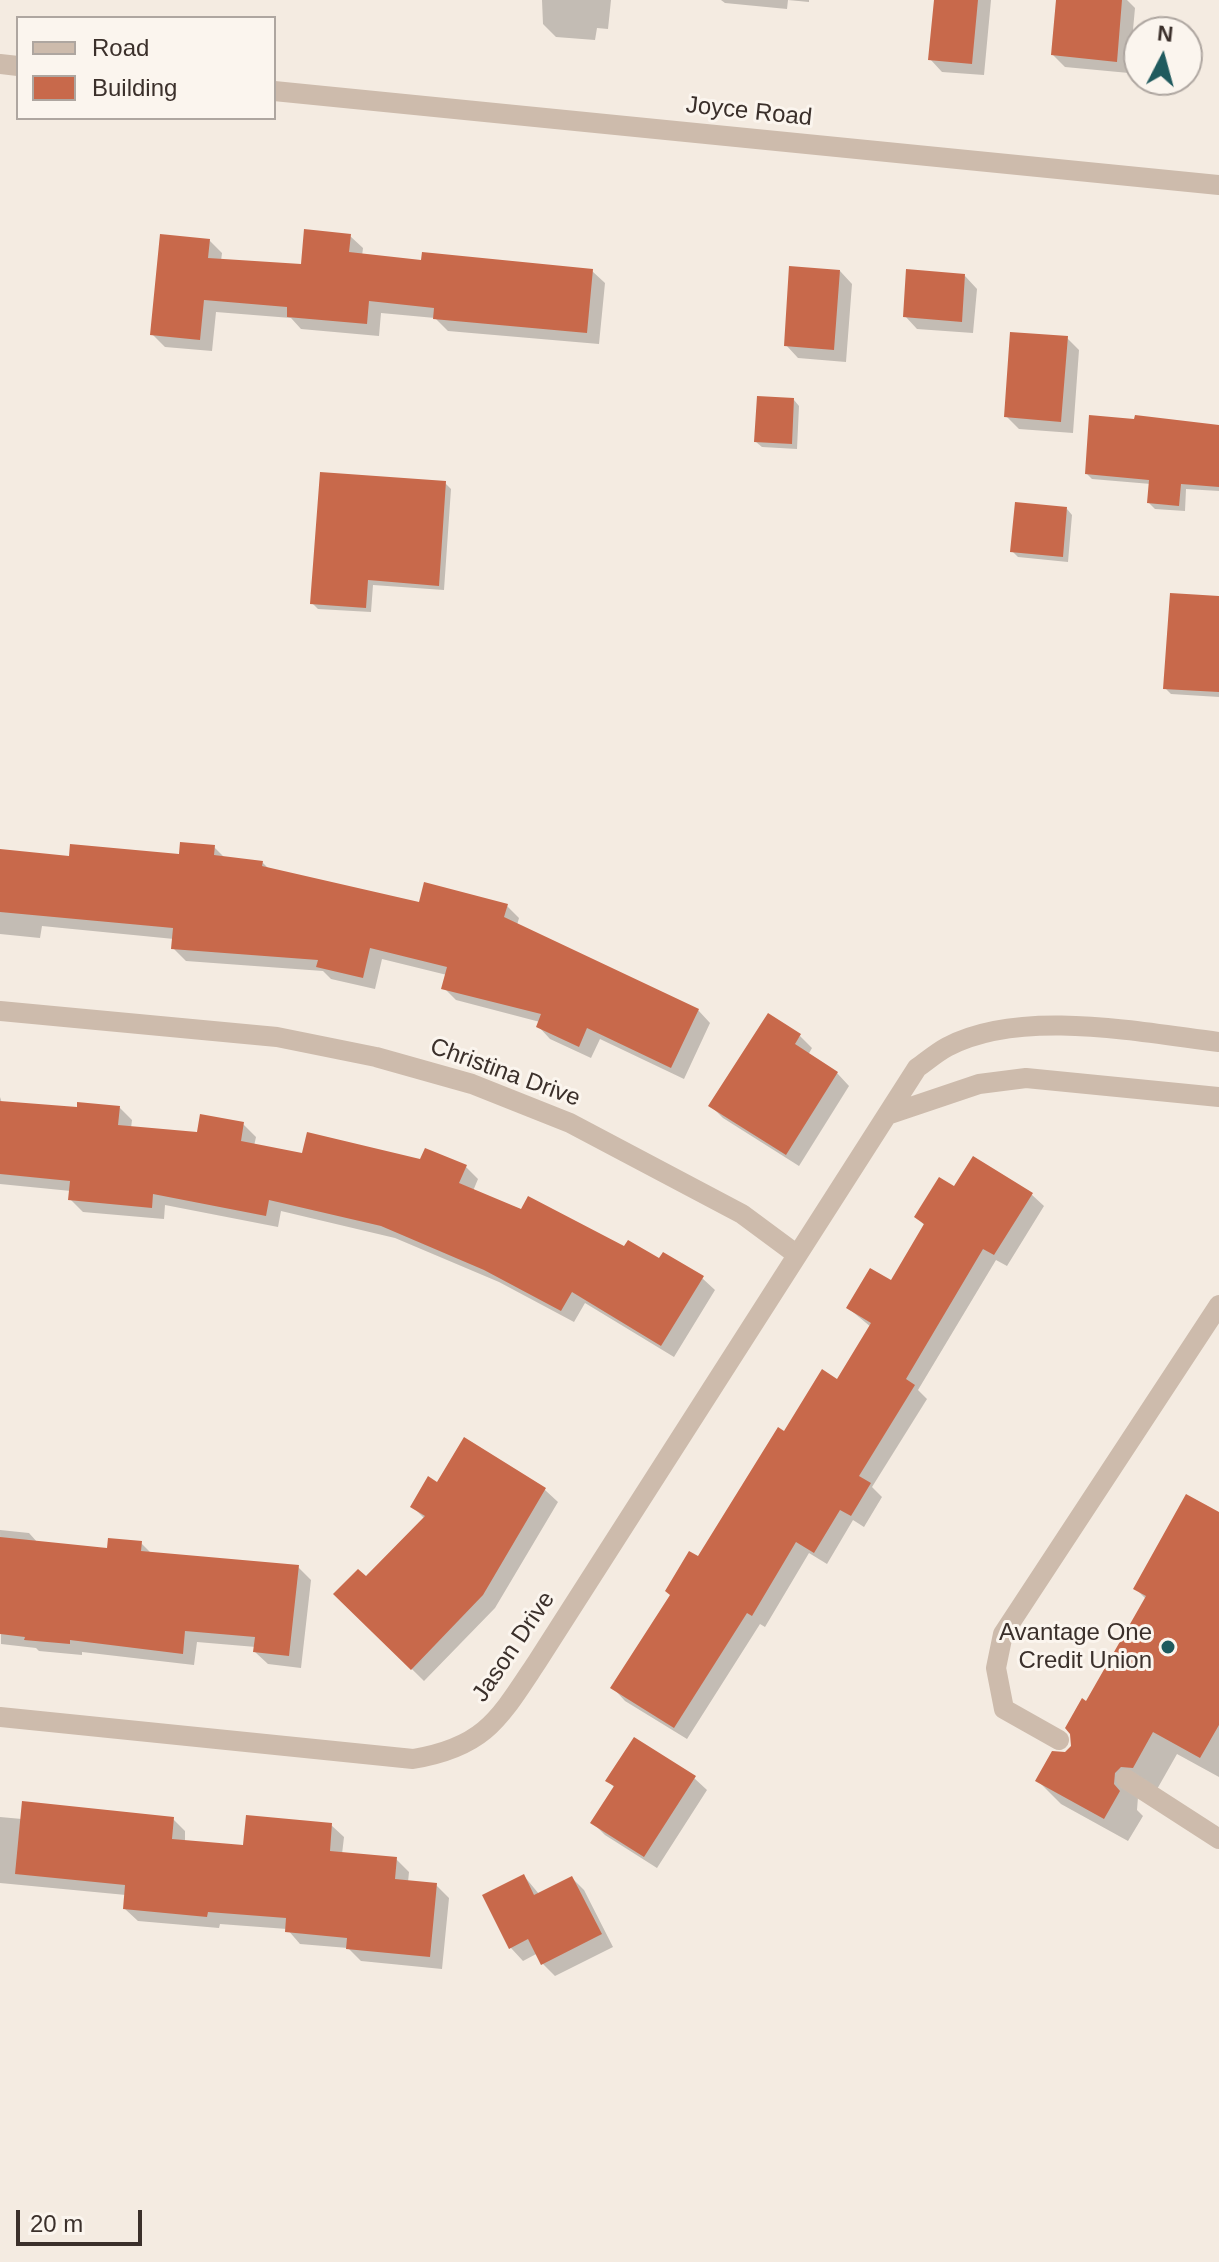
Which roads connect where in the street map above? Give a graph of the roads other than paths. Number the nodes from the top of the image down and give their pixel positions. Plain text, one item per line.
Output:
1 (276, 91) edge
2 (1219, 185) edge
3 (0, 1011) edge
4 (1219, 1042) edge
5 (1219, 1097) edge
6 (887, 1115) junction
7 (796, 1254) junction
8 (1214, 1312) edge
9 (0, 1717) edge
10 (1059, 1740) dead end
11 (1126, 1779) dead end
12 (1219, 1839) edge

1 - 2 street, Joyce Road
3 - 7 street, Christina Drive
4 - 6 street
5 - 6 street
6 - 7 street
7 - 9 street, Jason Drive
8 - 10 street
11 - 12 street

